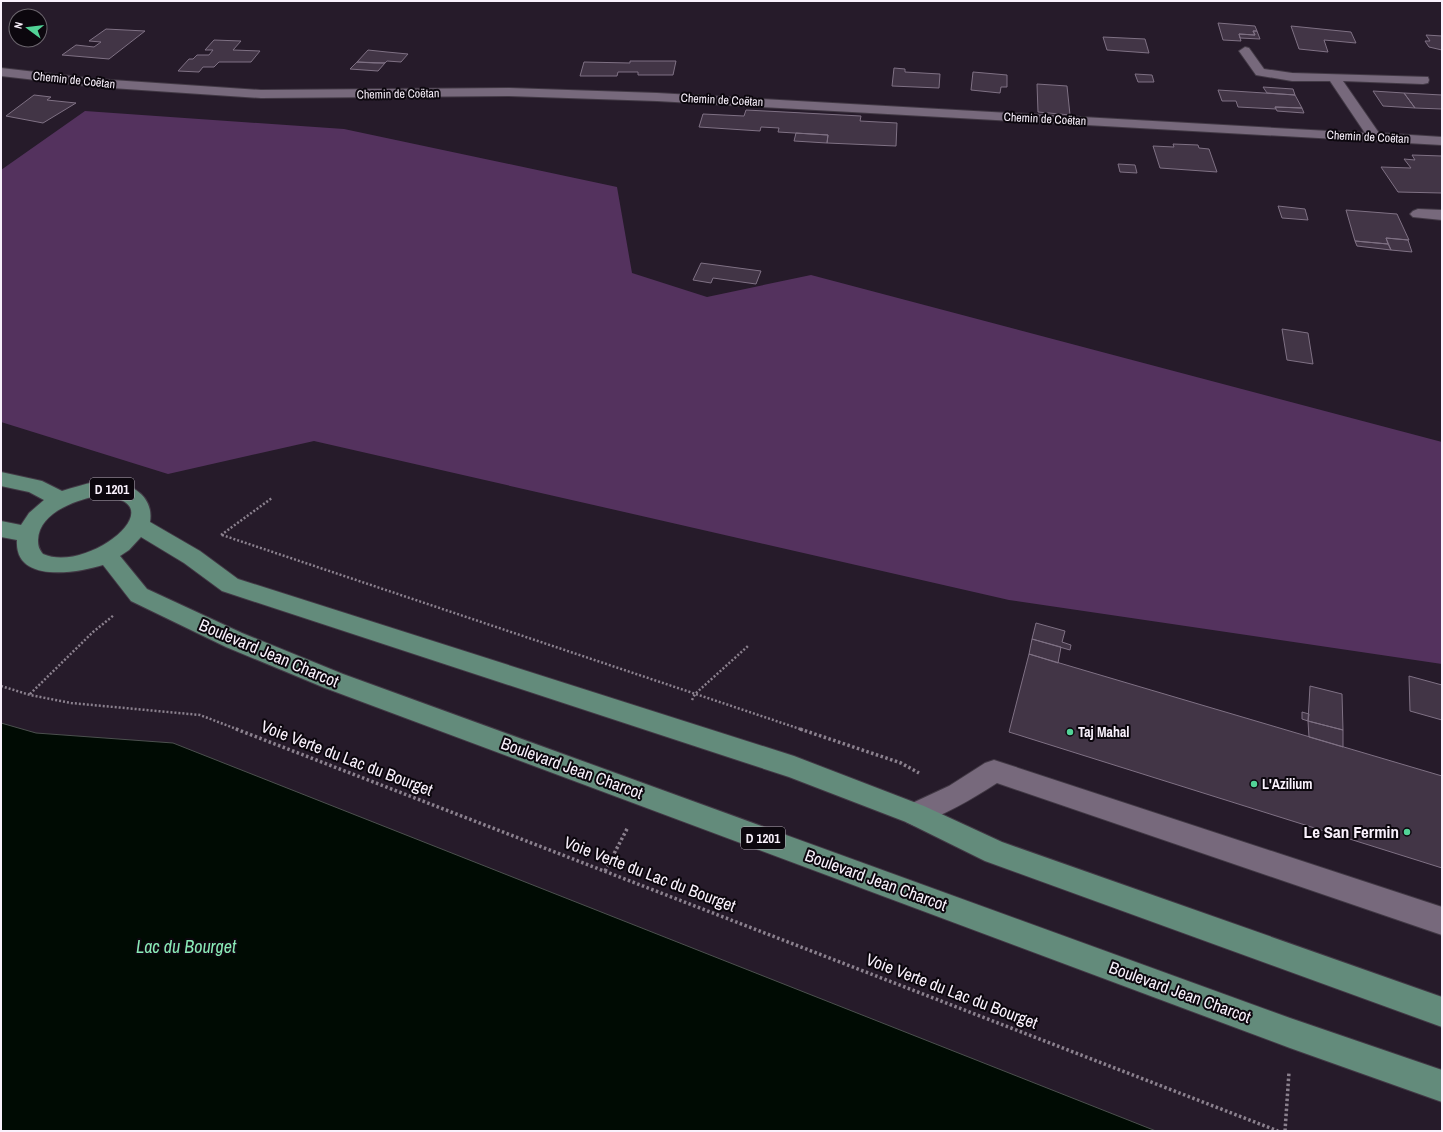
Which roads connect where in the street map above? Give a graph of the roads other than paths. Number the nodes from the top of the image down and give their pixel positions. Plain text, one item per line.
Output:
1 (1245, 51) dead end
2 (1, 72) edge
3 (1334, 77) junction
4 (1423, 80) dead end
5 (1375, 137) junction
6 (1442, 141) edge
7 (1418, 214) dead end
8 (1442, 215) edge
9 (1, 479) edge
10 (61, 500) junction
11 (138, 525) junction
12 (1, 529) edge
13 (27, 534) junction
14 (106, 554) junction
15 (915, 814) junction
16 (1442, 921) edge
17 (1442, 1012) edge
18 (1442, 1086) edge

1 - 3 street
2 - 5 street, Chemin de Coëtan
3 - 4 street
3 - 5 street
5 - 6 street, Chemin de Coëtan
7 - 8 street
9 - 10 main road
10 - 11 main road, D 1201
10 - 13 main road, D 1201
11 - 14 main road
11 - 15 main road
12 - 13 main road
13 - 14 main road
14 - 18 main road, Boulevard Jean Charcot / D 1201
15 - 16 street
15 - 17 main road

